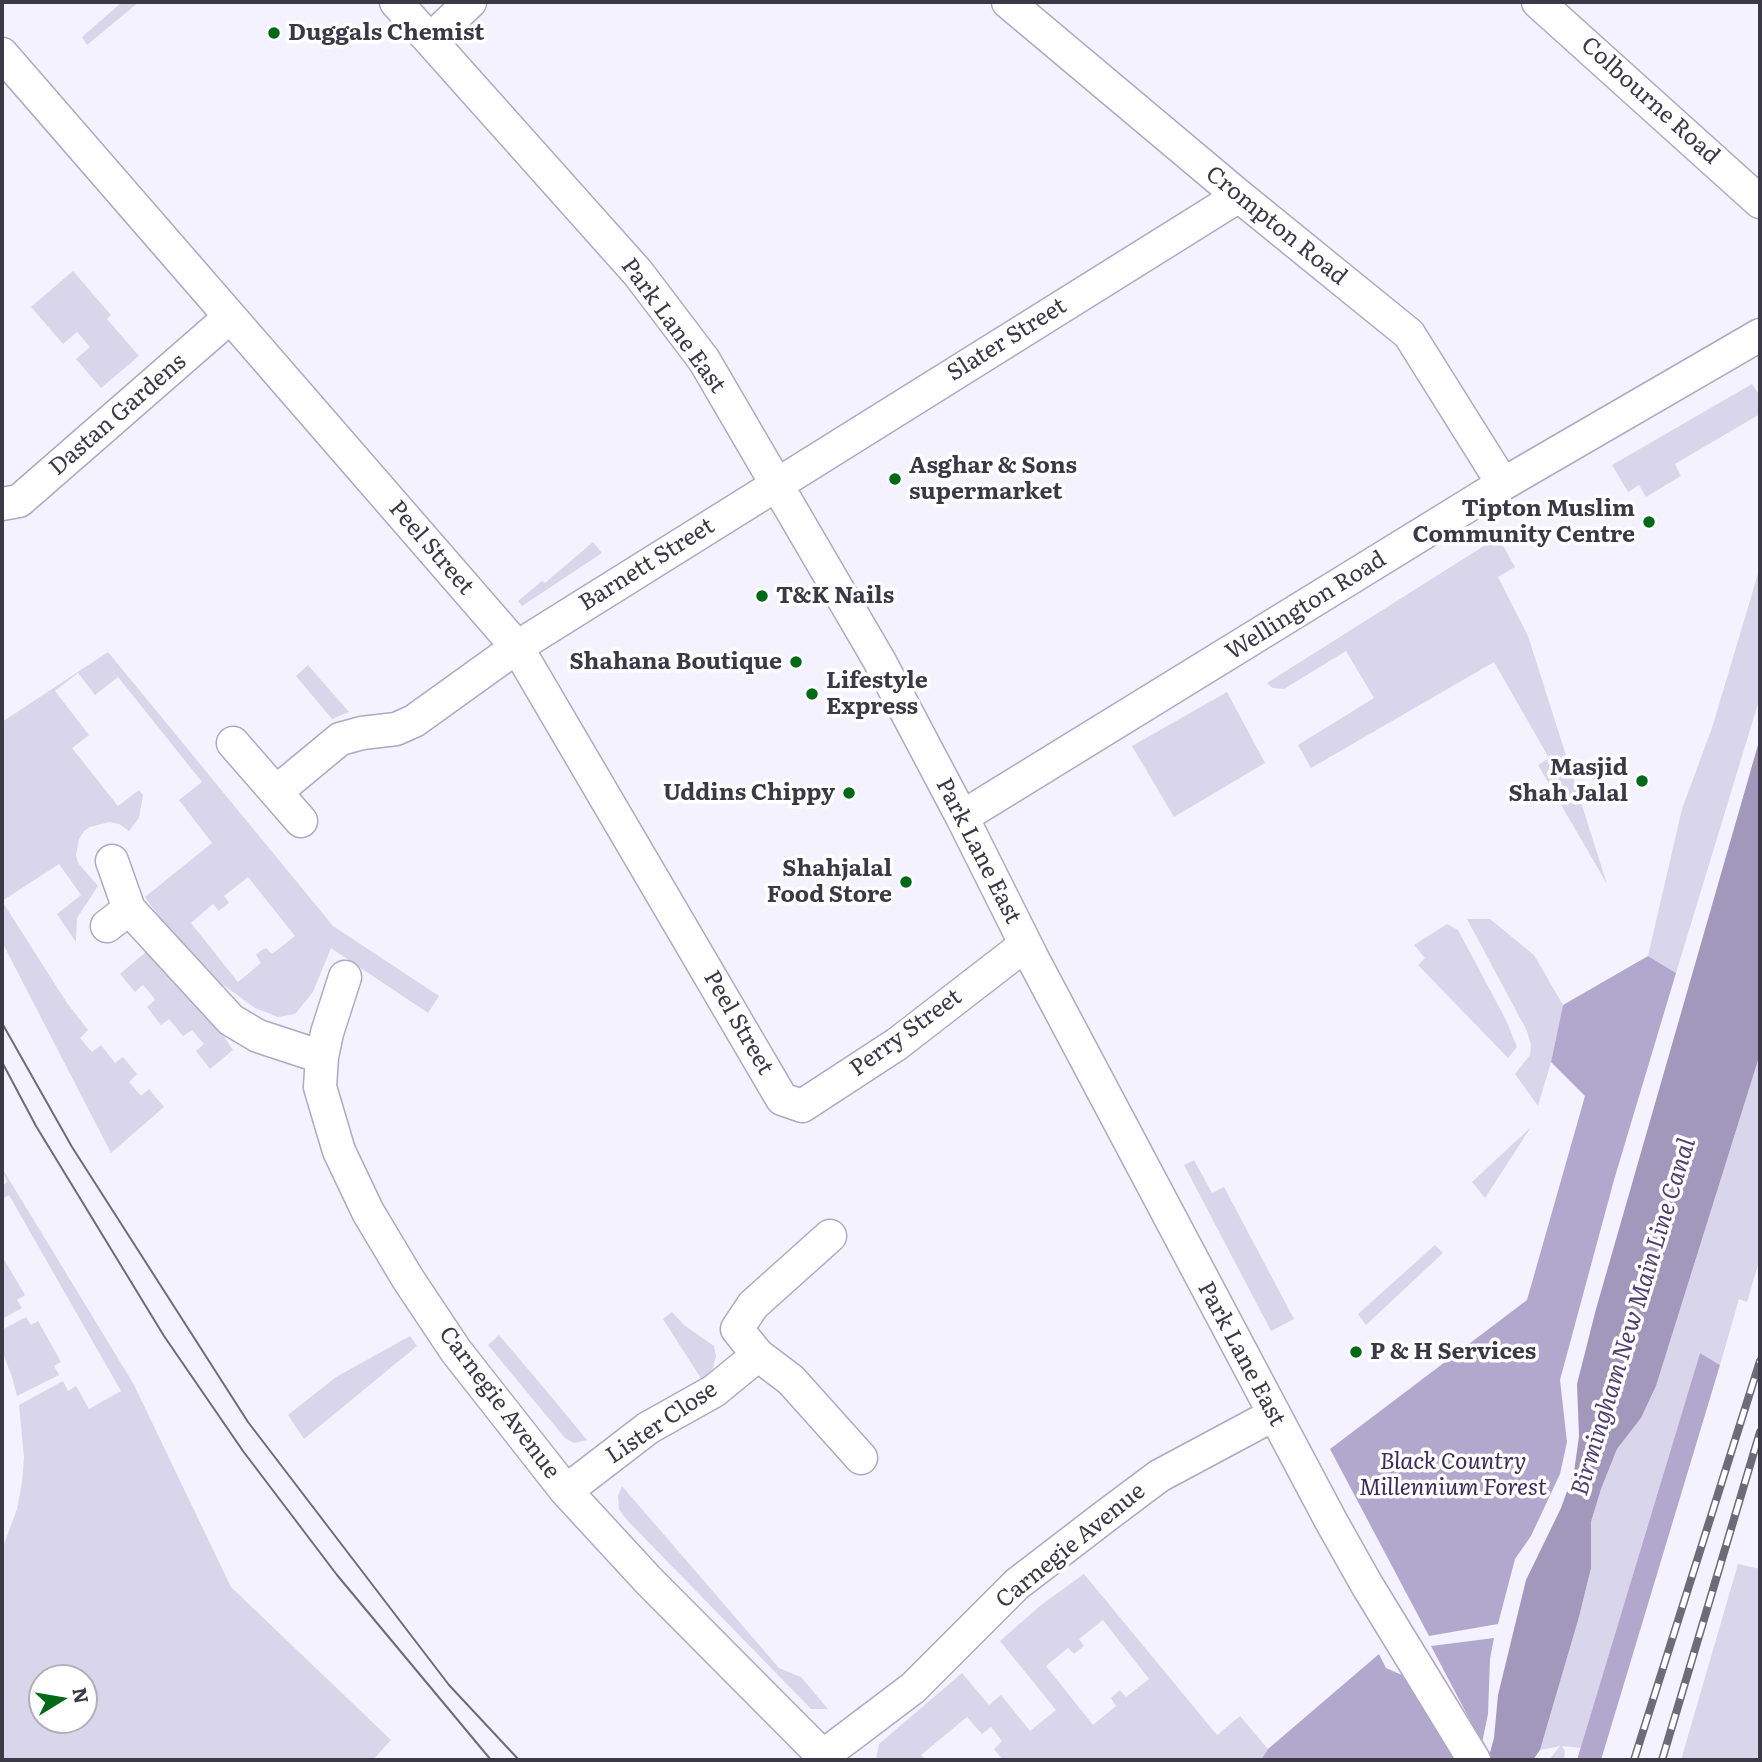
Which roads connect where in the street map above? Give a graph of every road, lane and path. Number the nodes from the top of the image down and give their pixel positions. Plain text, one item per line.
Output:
1 (396, 2) edge
2 (470, 2) edge
3 (1538, 2) edge
4 (1019, 5) edge
5 (430, 40) junction
6 (2, 54) edge
7 (1239, 196) junction
8 (1760, 202) edge
9 (230, 317) junction
10 (1760, 335) edge
11 (777, 484) junction
12 (1503, 484) junction
13 (2, 504) edge
14 (517, 647) junction
15 (233, 743) dead end
16 (276, 792) junction
17 (962, 817) junction
18 (301, 821) dead end
19 (112, 861) dead end
20 (1025, 945) junction
21 (345, 976) dead end
22 (322, 1057) junction
23 (782, 1098) joint
24 (830, 1236) dead end
25 (758, 1355) junction
26 (1273, 1415) junction
27 (861, 1458) dead end
28 (566, 1491) junction
29 (825, 1758) edge
30 (1474, 1760) edge

1 - 5 street, Park Lane East
2 - 5 street
3 - 8 street, Colbourne Road
4 - 7 street, Crompton Road
5 - 11 street, Park Lane East
6 - 9 street, Peel Street
7 - 11 street, Slater Street
7 - 12 street, Crompton Road
9 - 13 street, Dastan Gardens
9 - 14 street, Peel Street
10 - 12 street, Wellington Road
11 - 14 street, Barnett Street
11 - 17 street, Park Lane East
12 - 17 street, Wellington Road
14 - 16 street, Barnett Street
14 - 23 street, Peel Street
15 - 16 street
16 - 18 street
17 - 20 street, Park Lane East
19 - 22 street
20 - 23 street, Perry Street
20 - 26 street, Park Lane East
21 - 22 street, Carnegie Avenue
22 - 28 street, Carnegie Avenue
24 - 25 street
25 - 27 street
25 - 28 street, Lister Close
26 - 29 street, Carnegie Avenue
26 - 30 street, Park Lane East
28 - 29 street, Carnegie Avenue

